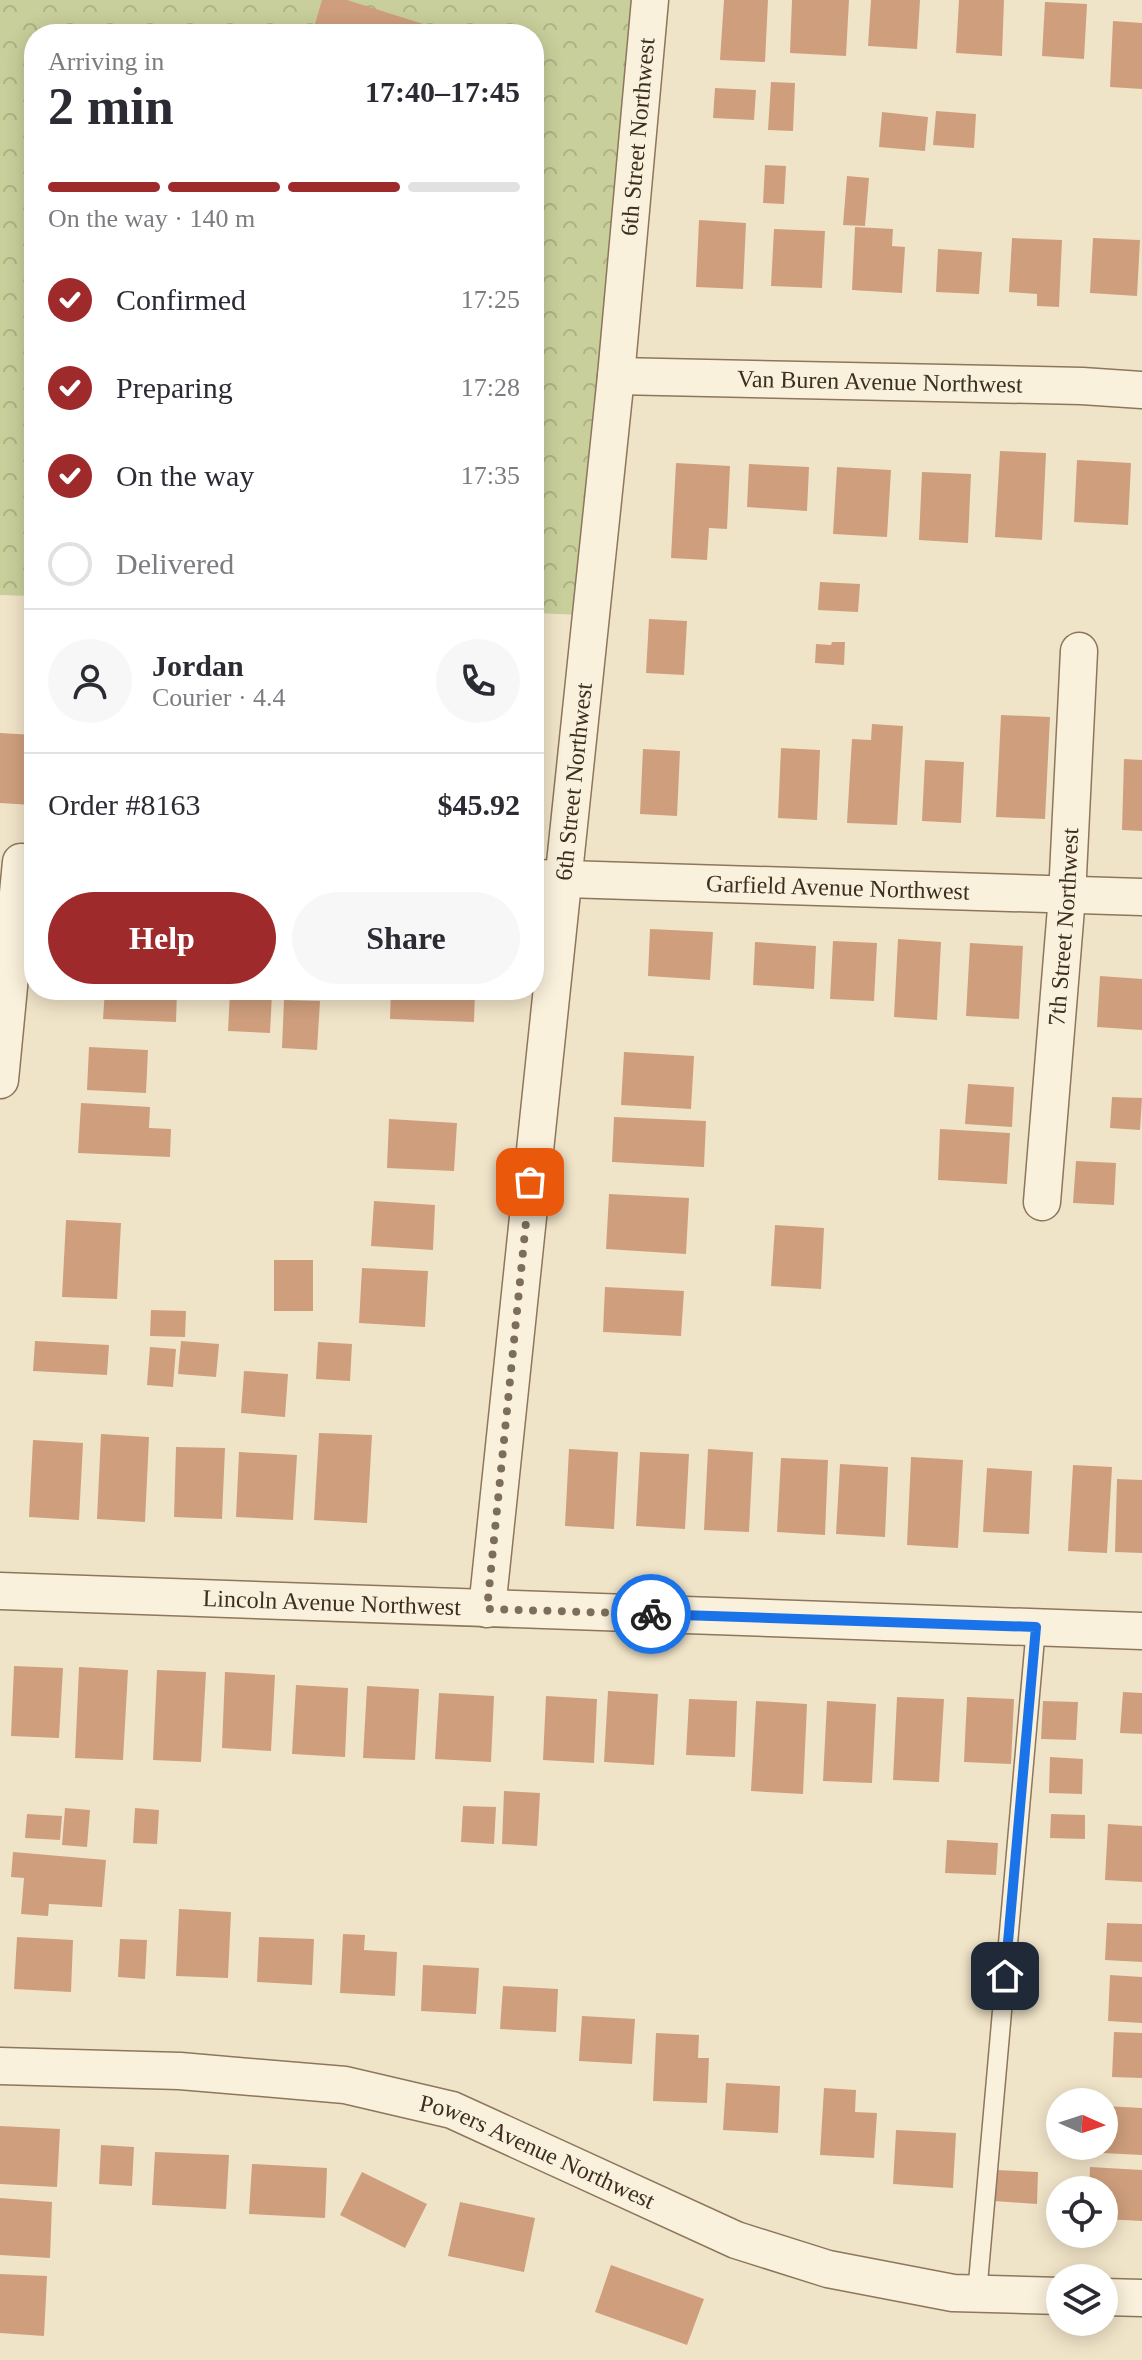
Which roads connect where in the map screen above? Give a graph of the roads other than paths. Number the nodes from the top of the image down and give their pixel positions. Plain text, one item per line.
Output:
1 (650, 0) edge
2 (616, 376) junction
3 (1142, 390) edge
4 (1079, 651) dead end
5 (18, 862) edge
6 (548, 878) edge
7 (1067, 896) junction
8 (1142, 897) edge
9 (544, 926) edge
10 (538, 1000) edge
11 (0, 1080) edge
12 (1042, 1202) dead end
13 (0, 1591) edge
14 (487, 1609) junction
15 (1036, 1627) junction
16 (1142, 1631) edge
17 (0, 2066) edge
18 (977, 2294) junction
19 (1046, 2296) edge
20 (1118, 2297) edge
21 (1142, 2298) edge

1 - 2 street, 6th Street Northwest
2 - 3 street, Van Buren Avenue Northwest
2 - 6 street, 6th Street Northwest
4 - 7 street, 7th Street Northwest
5 - 11 street
6 - 7 street, Garfield Avenue Northwest
6 - 9 street, 6th Street Northwest
7 - 8 street, Garfield Avenue Northwest
7 - 12 street, 7th Street Northwest
10 - 14 street, 6th Street Northwest
13 - 14 street, Lincoln Avenue Northwest
14 - 15 street, Lincoln Avenue Northwest
15 - 16 street, Lincoln Avenue Northwest
15 - 18 lane
17 - 18 street, Powers Avenue Northwest
18 - 19 street, Powers Avenue Northwest
20 - 21 street

